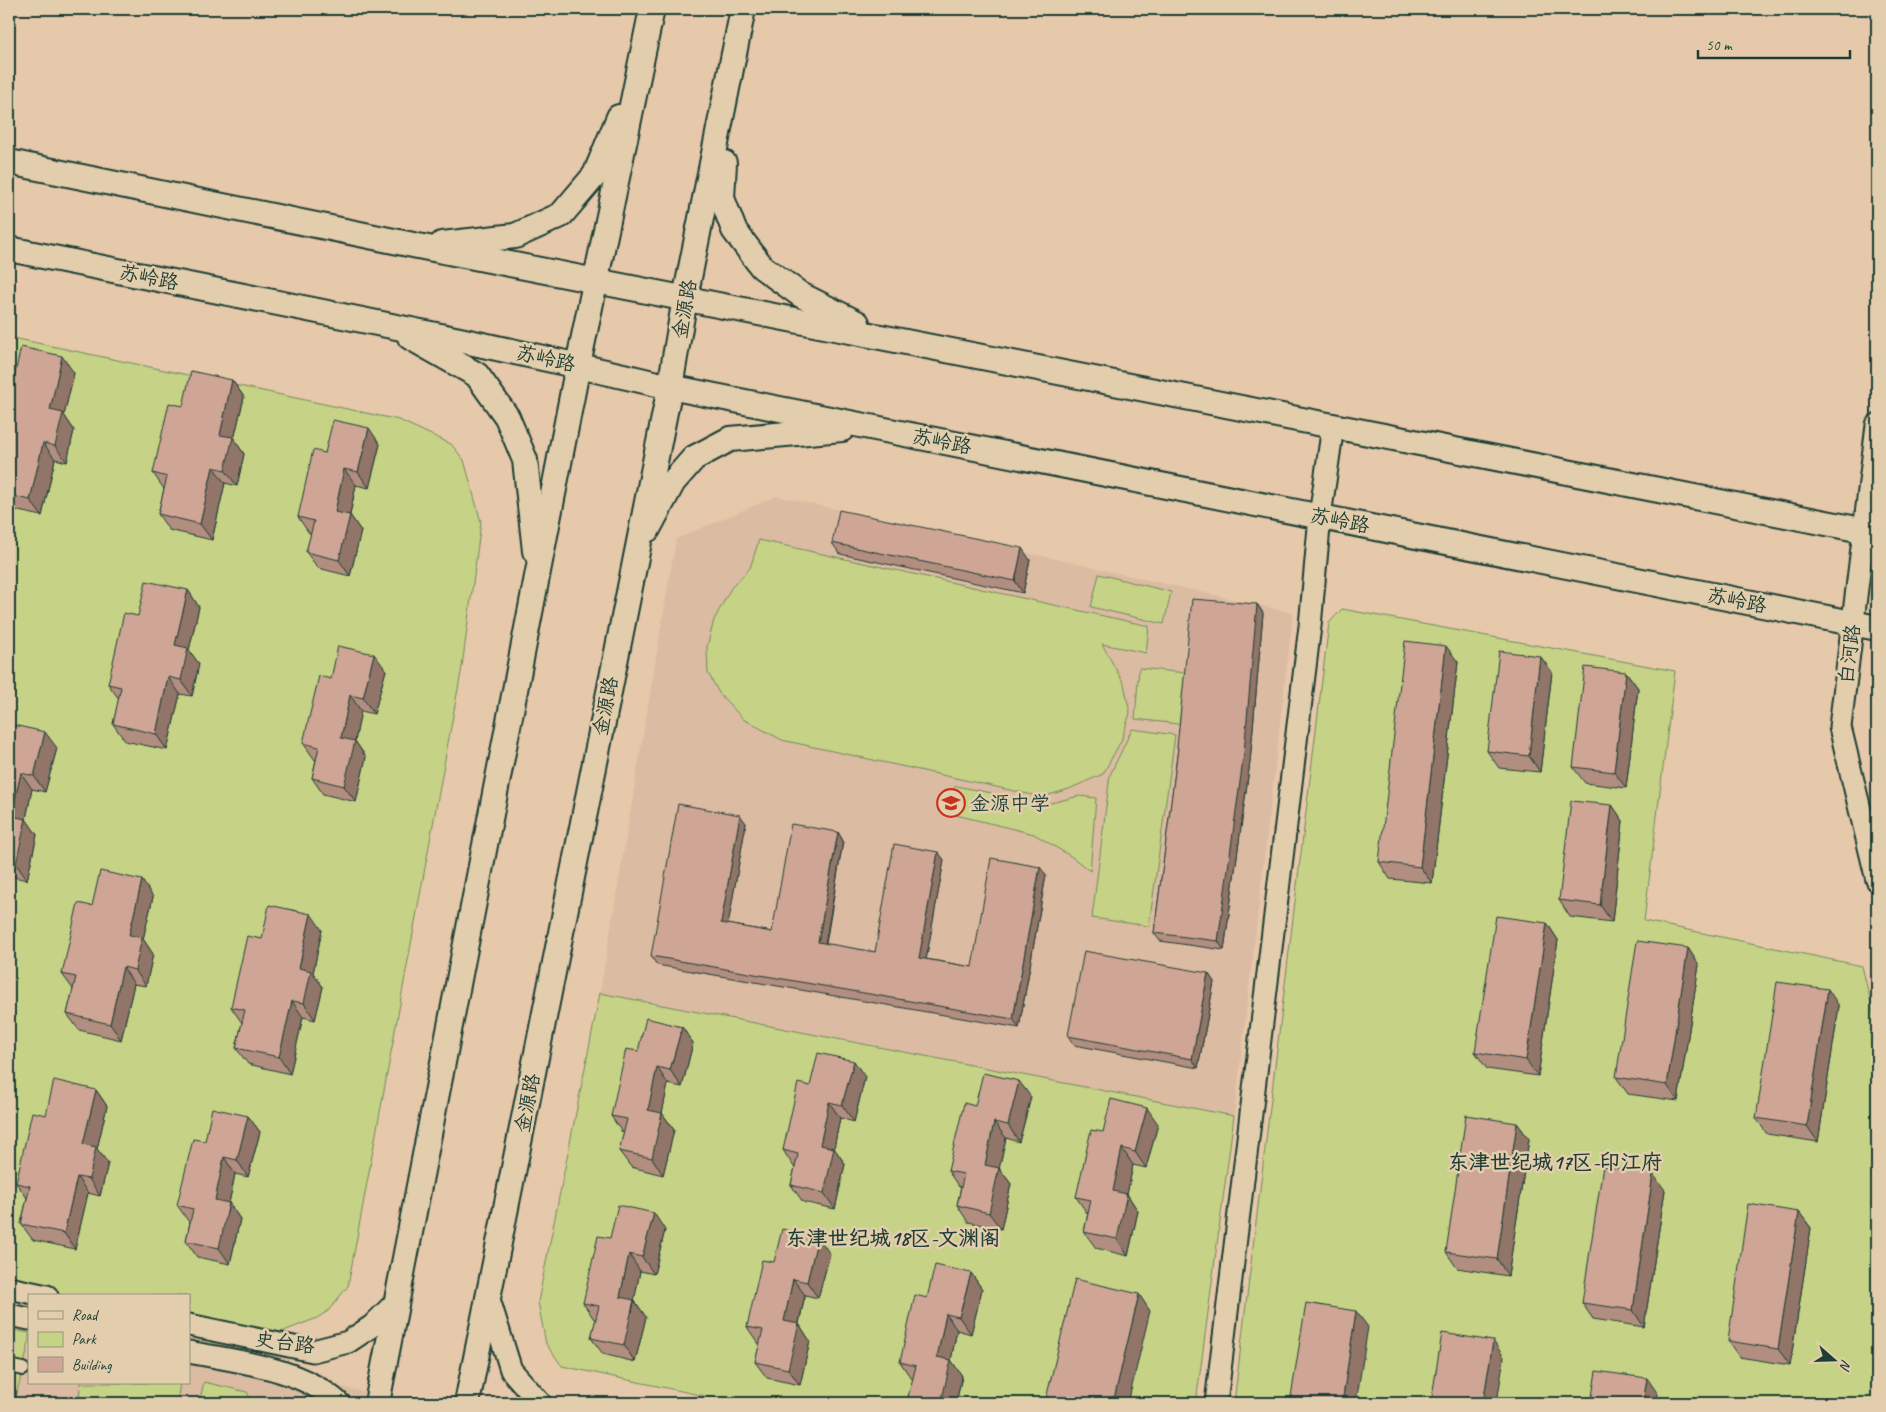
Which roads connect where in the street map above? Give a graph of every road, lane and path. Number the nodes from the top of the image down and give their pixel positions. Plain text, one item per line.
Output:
1 (652, 9) edge
2 (742, 9) edge
3 (641, 62) junction
4 (729, 77) junction
5 (9, 162) edge
6 (418, 246) junction
7 (9, 249) edge
8 (596, 281) junction
9 (686, 298) junction
10 (389, 326) junction
11 (886, 337) junction
12 (578, 365) junction
13 (670, 386) junction
14 (1877, 425) edge
15 (868, 426) junction
16 (1333, 426) junction
17 (1320, 516) junction
18 (1871, 532) edge
19 (632, 573) junction
20 (538, 575) junction
21 (1853, 623) junction
22 (1877, 628) edge
23 (1877, 880) edge
24 (9, 1288) edge
25 (38, 1294) edge
26 (488, 1296) junction
27 (397, 1301) junction
28 (9, 1315) edge
29 (28, 1319) edge
30 (190, 1325) edge
31 (190, 1352) edge
32 (9, 1366) edge
33 (23, 1369) dead end
34 (339, 1403) edge
35 (378, 1403) edge
36 (467, 1403) edge
37 (540, 1403) edge
38 (1216, 1403) edge

1 - 3 main road
2 - 4 main road, 金源路
3 - 6 main road
3 - 8 main road
4 - 9 main road, 金源路
4 - 11 main road
5 - 6 main road
6 - 8 main road
7 - 10 main road, 苏岭路
8 - 9 main road
8 - 12 main road
9 - 11 main road
9 - 13 main road, 金源路
10 - 12 main road, 苏岭路
10 - 20 main road
11 - 16 main road
12 - 13 main road, 苏岭路
12 - 20 main road
13 - 15 main road, 苏岭路
13 - 19 main road, 金源路
14 - 18 street, 白河路
15 - 17 main road, 苏岭路
15 - 19 main road
16 - 17 street
16 - 18 main road
17 - 21 main road, 苏岭路
17 - 38 street
18 - 21 street, 白河路
19 - 26 main road, 金源路
20 - 27 main road
21 - 22 main road, 苏岭路
21 - 23 street, 白河路
24 - 25 street
26 - 36 main road, 金源路
26 - 37 street
27 - 30 street, 史台路
27 - 35 main road
28 - 29 street
31 - 34 street, 史台路
32 - 33 street

